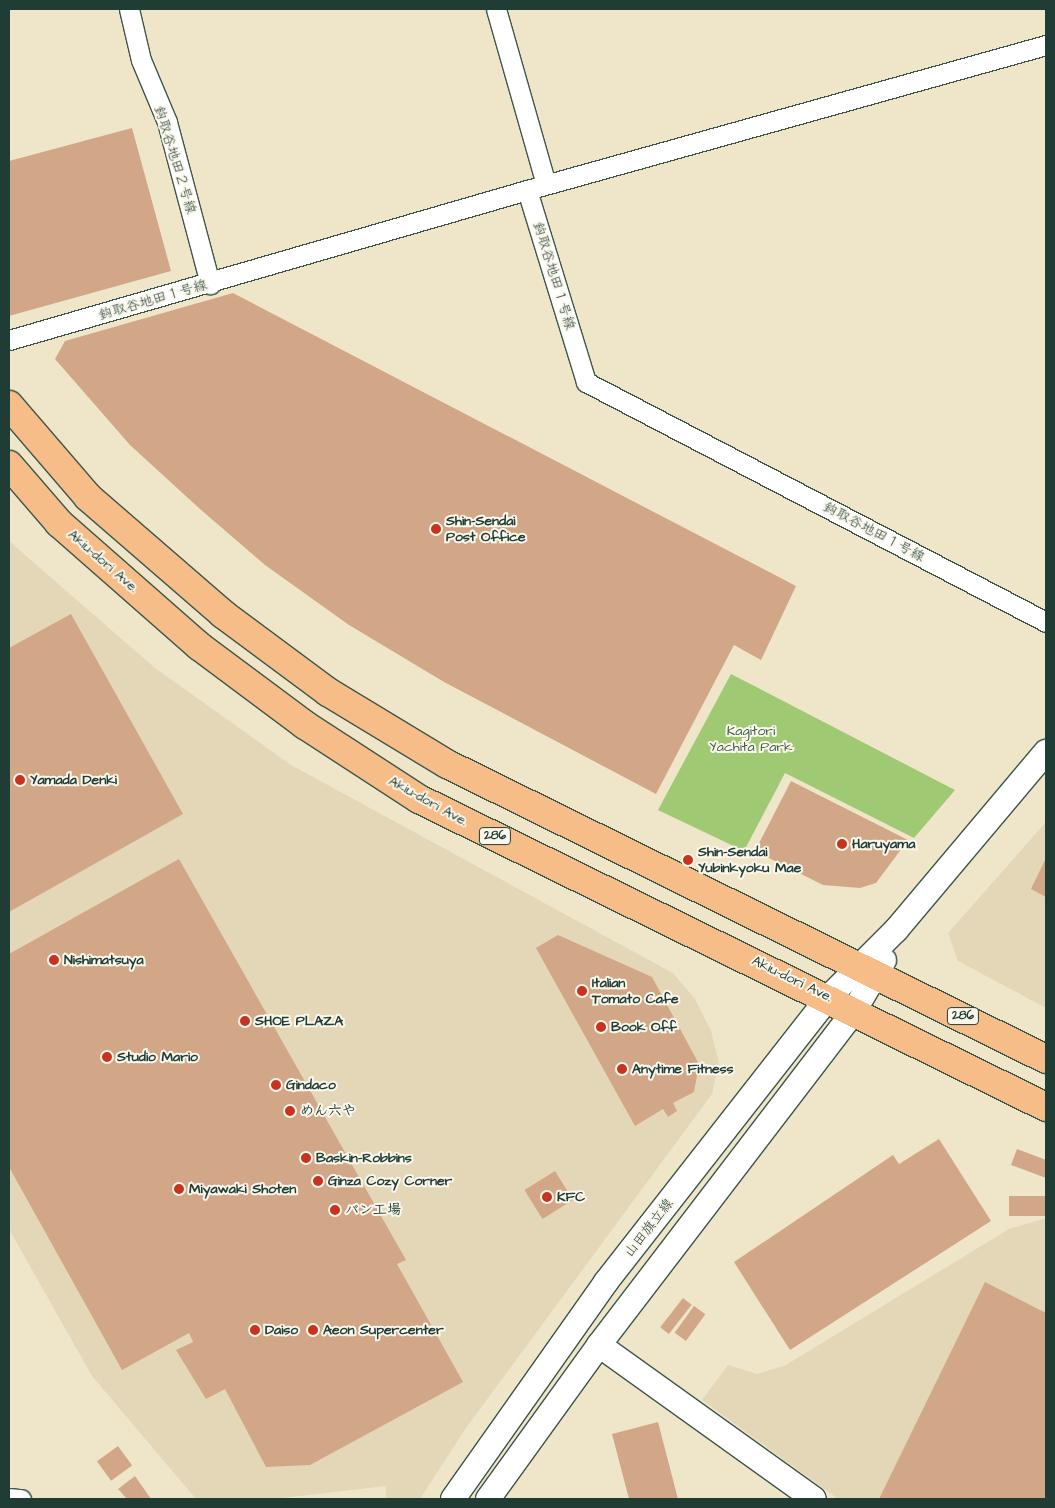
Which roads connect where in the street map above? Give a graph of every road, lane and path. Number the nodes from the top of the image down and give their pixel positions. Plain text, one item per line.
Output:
1 (128, 9) edge
2 (496, 9) edge
3 (1046, 45) edge
4 (546, 184) junction
5 (527, 190) junction
6 (210, 284) junction
7 (9, 340) edge
8 (9, 405) edge
9 (9, 465) edge
10 (1046, 622) edge
11 (1046, 752) edge
12 (868, 971) junction
13 (829, 998) junction
14 (854, 1011) junction
15 (1046, 1059) edge
16 (1046, 1107) edge
17 (599, 1345) junction
18 (9, 1498) edge
19 (21, 1499) edge
20 (453, 1499) edge
21 (488, 1499) edge
22 (814, 1499) edge

1 - 6 street, 鈎取谷地田２号線
2 - 4 street
3 - 4 street
4 - 5 street
5 - 6 street, 鈎取谷地田１号線
5 - 10 street, 鈎取谷地田１号線
6 - 7 street, 鈎取谷地田１号線
8 - 12 highway, 286
9 - 13 highway, Akiu-dori Ave. / 286
11 - 12 street
12 - 13 street, 山田旗立線
12 - 14 street
12 - 15 highway, 286
13 - 14 highway, Akiu-dori Ave. / 286
13 - 20 street, 山田旗立線
14 - 16 highway, Akiu-dori Ave. / 286
14 - 17 street
17 - 21 street
17 - 22 street
18 - 19 street

